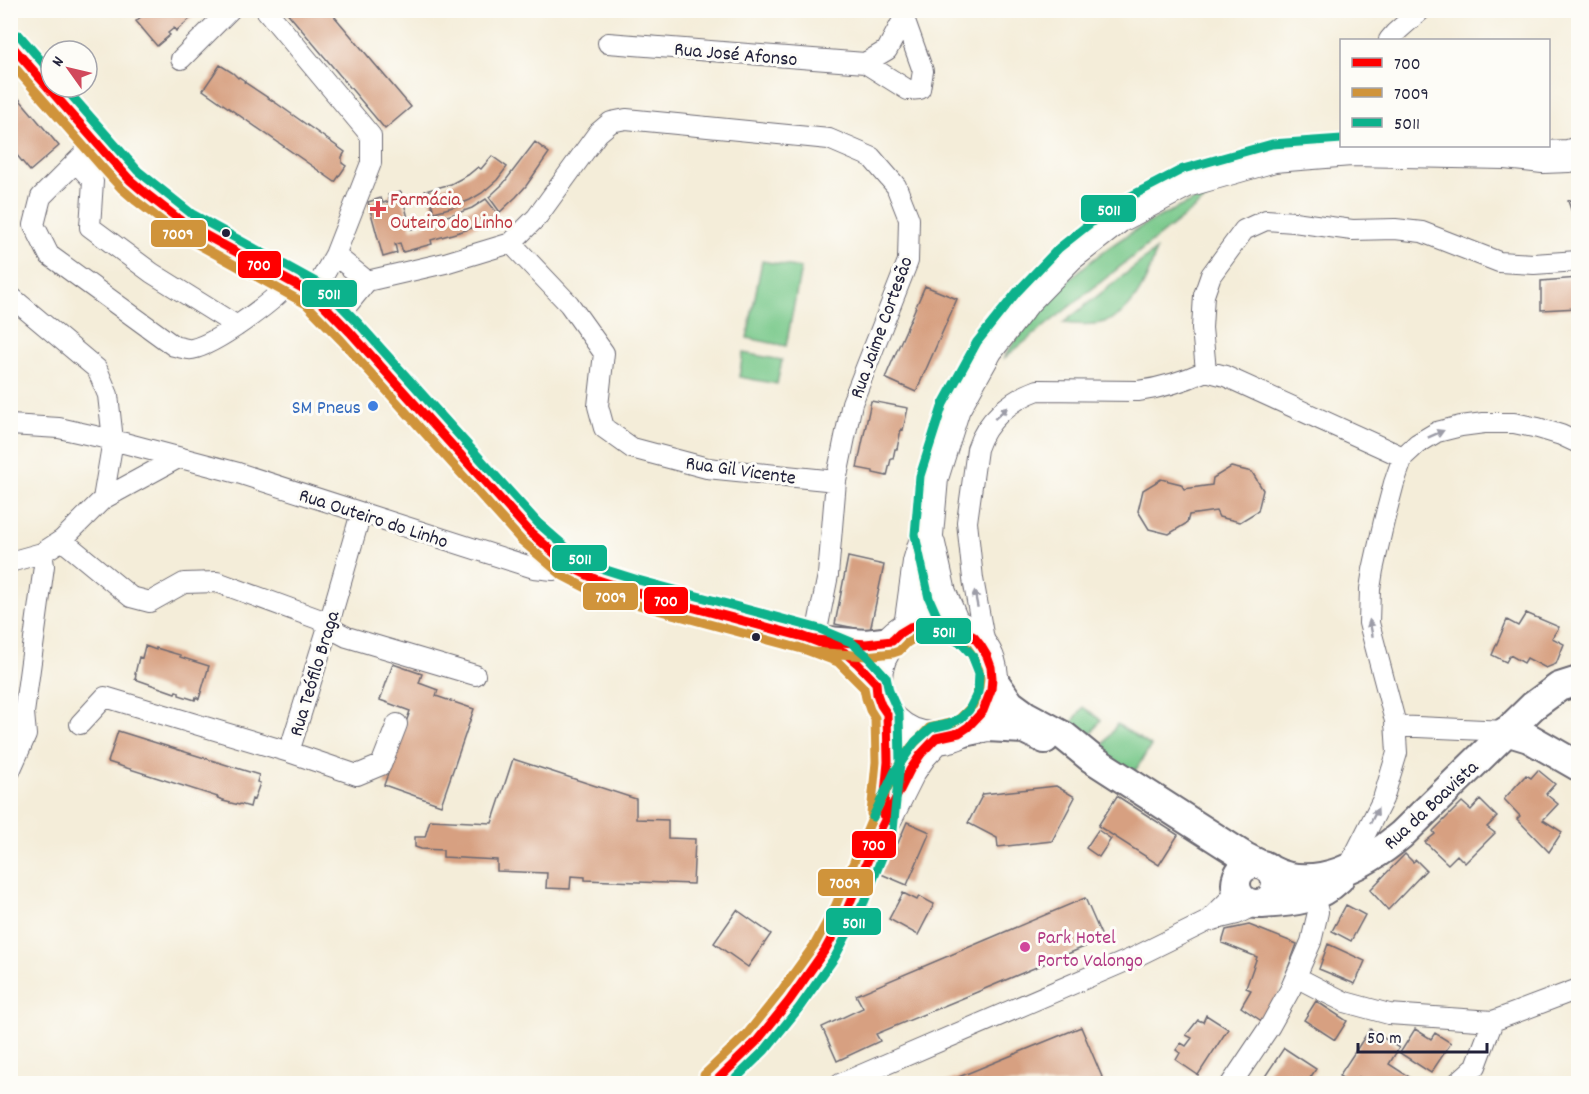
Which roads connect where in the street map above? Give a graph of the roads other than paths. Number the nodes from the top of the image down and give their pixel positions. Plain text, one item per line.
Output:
1 (230, 10) edge
2 (266, 10) edge
3 (1420, 10) edge
4 (905, 14) edge
5 (1390, 39) edge
6 (10, 43) edge
7 (608, 43) dead end
8 (181, 59) dead end
9 (864, 63) junction
10 (1578, 133) edge
11 (96, 142) junction
12 (1550, 143) edge
13 (1538, 147) edge
14 (1505, 153) junction
15 (1578, 153) edge
16 (76, 162) junction
17 (511, 243) junction
18 (335, 255) junction
19 (1578, 261) edge
20 (367, 281) junction
21 (302, 289) junction
22 (10, 296) edge
23 (337, 318) junction
24 (237, 326) junction
25 (1206, 371) junction
26 (10, 425) edge
27 (113, 440) junction
28 (1578, 443) edge
29 (1403, 457) junction
30 (178, 458) junction
31 (836, 481) junction
32 (103, 499) junction
33 (361, 513) junction
34 (927, 535) junction
35 (62, 540) junction
36 (42, 553) junction
37 (10, 562) edge
38 (569, 566) junction
39 (954, 626) junction
40 (328, 627) junction
41 (901, 634) junction
42 (815, 640) junction
43 (989, 667) junction
44 (475, 675) dead end
45 (1578, 681) edge
46 (876, 682) junction
47 (887, 714) junction
48 (80, 724) dead end
49 (397, 724) dead end
50 (1395, 726) junction
51 (1506, 732) junction
52 (947, 736) junction
53 (289, 752) junction
54 (1091, 758) junction
55 (1578, 766) edge
56 (10, 771) edge
57 (882, 826) junction
58 (1262, 886) junction
59 (1324, 899) junction
60 (1296, 977) junction
61 (1578, 989) edge
62 (1493, 1021) junction
63 (712, 1083) edge
64 (840, 1083) edge
65 (1231, 1083) edge
66 (1456, 1083) edge

1 - 8 street
2 - 18 street
3 - 5 street
4 - 9 street, Rua José Afonso
4 - 9 street, Rua José Afonso
6 - 11 street
7 - 9 street, Rua José Afonso
10 - 12 main road
11 - 16 street
11 - 21 street
13 - 14 main road
14 - 15 main road
14 - 34 main road
16 - 24 street
16 - 24 street
17 - 20 street
17 - 31 street, Rua Gil Vicente
17 - 31 street, Rua Jaime Cortesão
18 - 20 street
18 - 21 street
19 - 25 street
20 - 23 street
21 - 23 street
21 - 24 street
22 - 27 street
23 - 38 street
25 - 29 street
43 -> 25 street
26 - 27 street, Rua Outeiro do Linho
27 - 30 street, Rua Outeiro do Linho
27 - 32 street
29 -> 28 street
50 -> 29 street
30 - 32 street
30 - 33 street, Rua Outeiro do Linho
31 - 42 street, Rua Jaime Cortesão
32 - 35 street
33 - 38 street, Rua Outeiro do Linho
33 - 40 street, Rua Teófilo Braga
34 - 39 main road
34 - 41 main road
35 - 36 street
35 - 40 street
36 - 37 street
36 - 56 street
38 - 42 street
39 - 41 main road
39 - 43 main road
40 - 44 street
40 - 53 street, Rua Teófilo Braga
41 - 42 street
41 - 46 main road
42 - 46 street
43 - 52 main road
43 - 54 street
45 - 51 street
46 - 47 main road
47 - 52 main road
47 - 57 main road
48 - 53 street, Rua Teófilo Braga
49 - 53 street
50 - 51 street, Rua da Boavista
59 -> 50 street
51 - 55 street, Rua da Boavista
51 - 59 street, Rua da Boavista
52 - 54 street
52 - 57 main road
54 - 58 street
57 - 63 main road
58 - 59 street
58 - 59 street, Rua da Boavista
58 - 64 street
59 - 60 street
60 - 62 street
60 - 65 street
61 - 62 street
62 - 66 street

